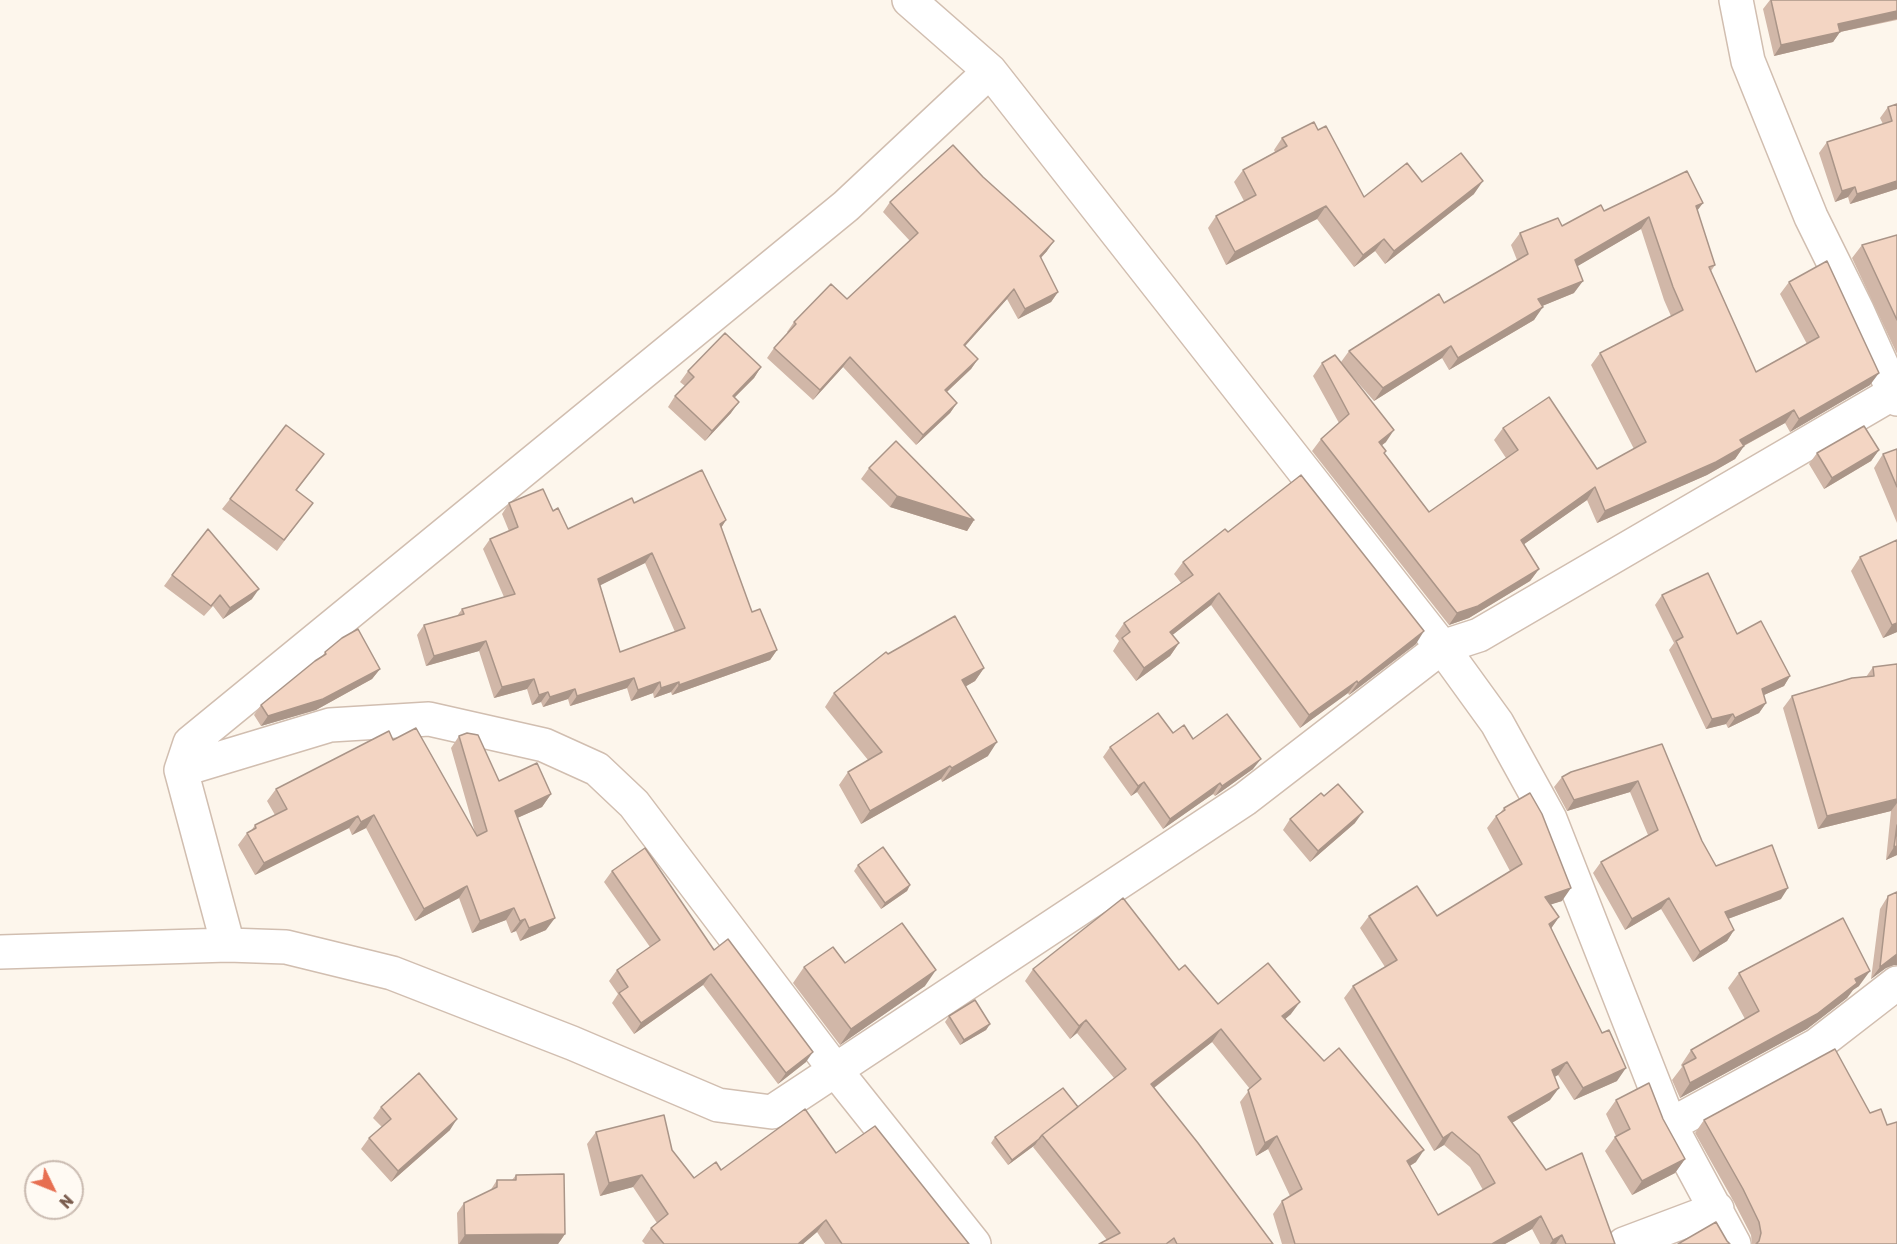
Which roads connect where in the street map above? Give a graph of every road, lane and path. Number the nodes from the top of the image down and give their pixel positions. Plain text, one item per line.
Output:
1 (909, 0) edge
2 (1736, 0) edge
3 (990, 71) junction
4 (1896, 394) edge
5 (1442, 648) junction
6 (181, 770) junction
7 (228, 945) junction
8 (0, 952) edge
9 (1897, 983) edge
10 (836, 1071) junction
11 (1670, 1125) junction
12 (1717, 1209) junction
13 (974, 1244) edge
14 (1624, 1244) edge
15 (1734, 1244) edge

1 - 3 street
2 - 4 street
3 - 5 street
3 - 6 street
4 - 5 street
5 - 10 street
5 - 11 street
6 - 7 street
6 - 10 street
7 - 8 street
7 - 10 street
9 - 11 street
10 - 13 street
11 - 12 street
12 - 14 street
12 - 15 street

